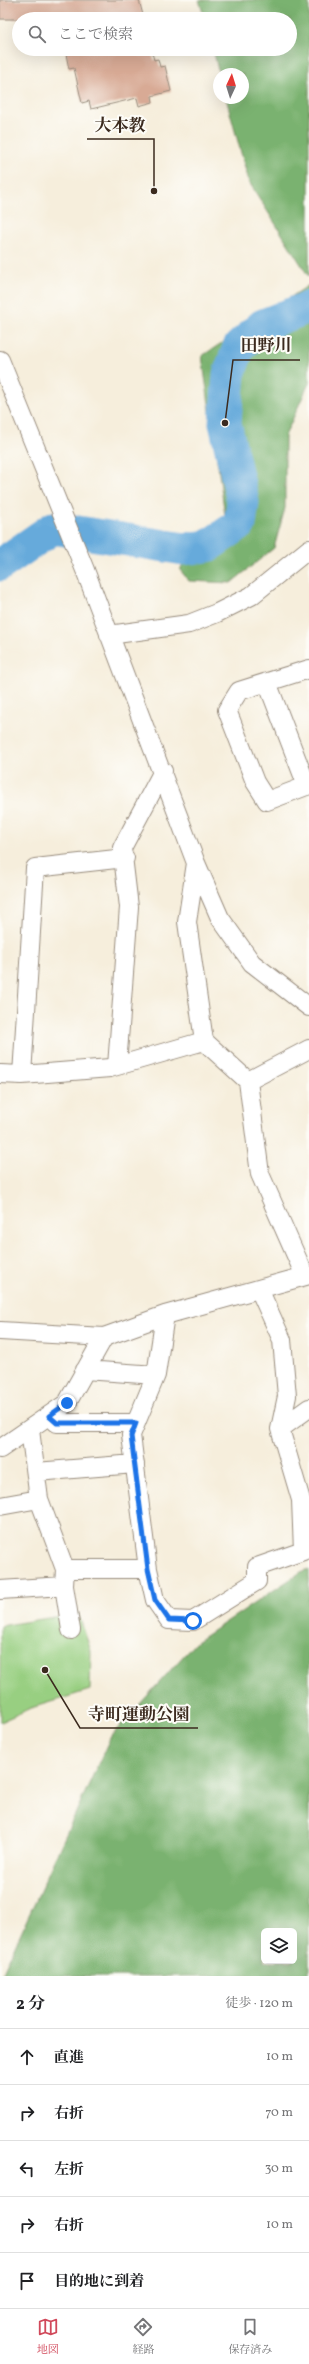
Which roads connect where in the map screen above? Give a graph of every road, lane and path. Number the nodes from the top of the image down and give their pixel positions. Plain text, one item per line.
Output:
1 (0, 360) edge
2 (309, 549) edge
3 (109, 635) junction
4 (309, 669) edge
5 (267, 682) junction
6 (163, 771) junction
7 (308, 785) edge
8 (125, 858) junction
9 (196, 863) junction
10 (309, 1007) edge
11 (204, 1041) junction
12 (309, 1049) edge
13 (117, 1066) junction
14 (0, 1074) edge
15 (22, 1075) junction
16 (248, 1081) junction
17 (307, 1276) edge
18 (259, 1289) junction
19 (165, 1315) junction
20 (0, 1331) edge
21 (104, 1337) junction
22 (85, 1370) junction
23 (156, 1374) junction
24 (309, 1408) edge
25 (49, 1416) junction
26 (136, 1423) junction
27 (280, 1429) junction
28 (30, 1430) junction
29 (0, 1449) edge
30 (135, 1464) junction
31 (36, 1472) junction
32 (39, 1499) junction
33 (0, 1506) edge
34 (148, 1569) junction
35 (65, 1577) junction
36 (0, 1590) edge
37 (71, 1630) dead end

1 - 3 street
2 - 3 street
3 - 6 street
4 - 5 street
5 - 7 street
5 - 7 street
6 - 8 street
6 - 9 street
8 - 13 street
8 - 15 street
9 - 10 street
9 - 11 street
11 - 13 street
11 - 16 street
12 - 16 street
13 - 15 street
14 - 15 street
16 - 17 street
17 - 18 street
18 - 19 street
18 - 27 street
19 - 21 street
19 - 23 street
20 - 21 street
21 - 22 street
22 - 23 street
22 - 25 street
23 - 26 street
24 - 27 street
25 - 26 street
25 - 28 street
26 - 30 street
27 - 34 street
28 - 29 street
28 - 31 street
30 - 31 street
30 - 34 street
31 - 32 street
32 - 33 street
32 - 35 street
34 - 35 street
35 - 36 street
35 - 37 street

